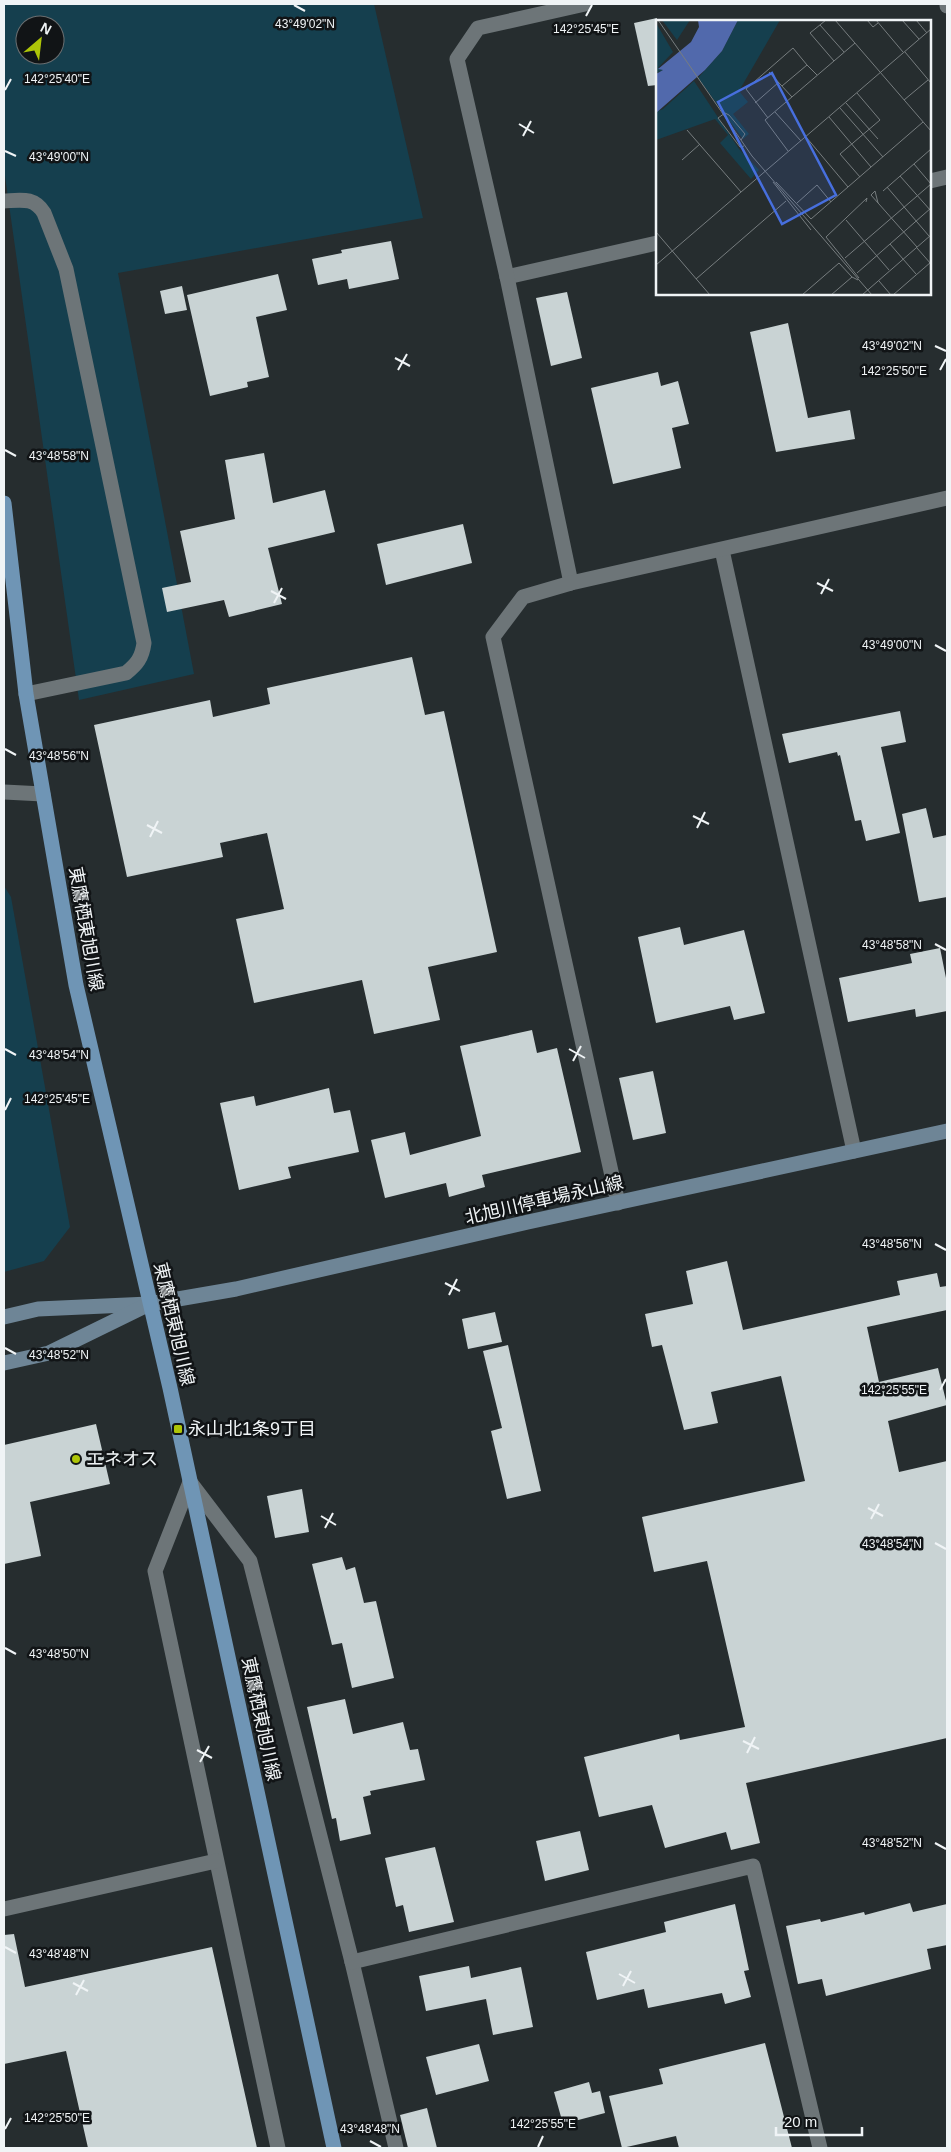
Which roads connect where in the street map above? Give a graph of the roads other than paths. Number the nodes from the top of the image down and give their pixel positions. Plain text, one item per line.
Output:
1 (585, 4) edge
2 (947, 177) edge
3 (931, 181) edge
4 (4, 201) edge
5 (656, 243) edge
6 (506, 277) junction
7 (947, 498) edge
8 (4, 503) edge
9 (722, 550) junction
10 (571, 583) junction
11 (26, 694) junction
12 (4, 792) edge
13 (44, 794) junction
14 (947, 1131) edge
15 (854, 1150) junction
16 (618, 1203) junction
17 (149, 1304) junction
18 (4, 1317) edge
19 (4, 1363) edge
20 (190, 1482) junction
21 (216, 1861) junction
22 (4, 1909) edge
23 (352, 1962) junction
24 (278, 2148) edge
25 (334, 2148) edge
26 (396, 2148) edge
27 (820, 2148) edge

1 - 6 street
2 - 3 street
4 - 11 street
5 - 6 street
6 - 10 street
7 - 9 street
8 - 11 main road, 東鷹栖東旭川線
9 - 10 street
9 - 15 street
10 - 16 street
11 - 13 main road, 東鷹栖東旭川線
12 - 13 street
13 - 17 main road, 東鷹栖東旭川線
14 - 15 main road, 北旭川停車場永山線
15 - 16 main road, 北旭川停車場永山線
16 - 17 main road, 北旭川停車場永山線
17 - 18 main road, 北旭川停車場永山線
17 - 19 main road, 北旭川停車場永山線
17 - 20 main road, 東鷹栖東旭川線
20 - 21 street
20 - 23 street
20 - 25 main road, 東鷹栖東旭川線
21 - 22 street
21 - 24 street
23 - 26 street
23 - 27 street

